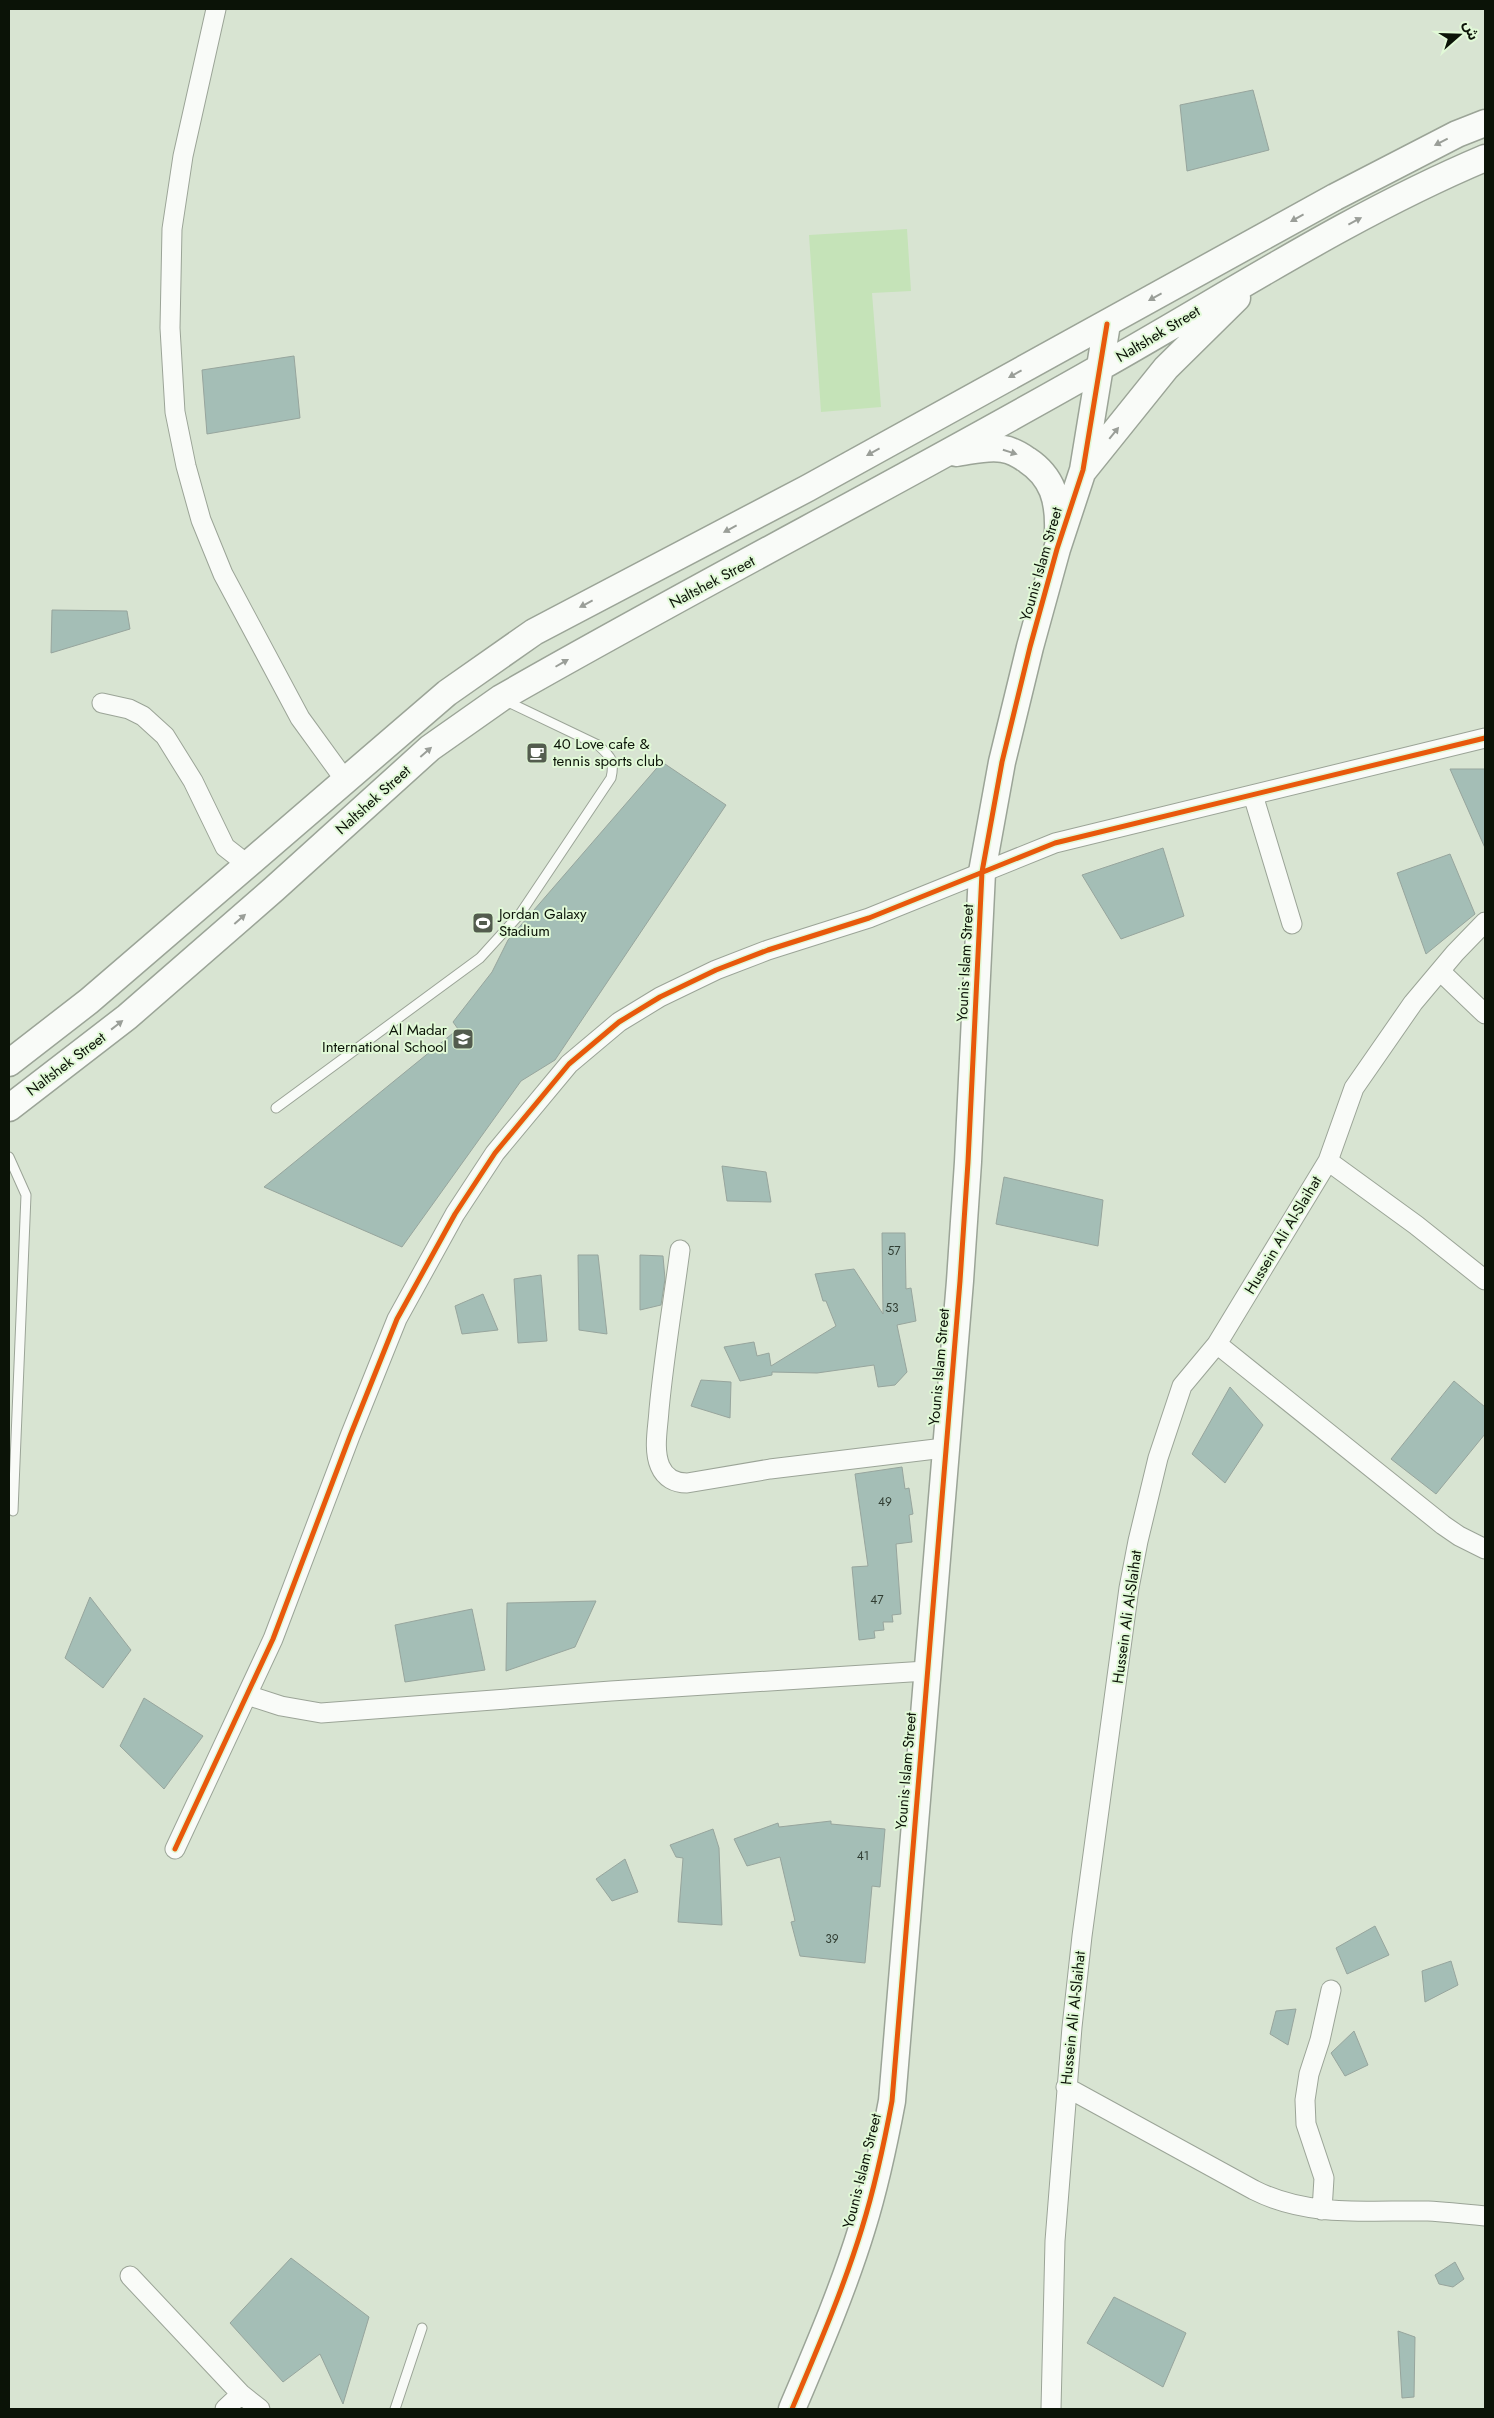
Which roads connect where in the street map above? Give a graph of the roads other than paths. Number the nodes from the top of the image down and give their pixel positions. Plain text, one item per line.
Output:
1 (216, 9) edge
2 (1485, 123) edge
3 (1485, 158) edge
4 (1266, 270) junction
5 (1107, 324) junction
6 (1100, 368) junction
7 (944, 454) junction
8 (1083, 470) junction
9 (1057, 549) junction
10 (501, 698) junction
11 (102, 703) dead end
12 (1485, 738) edge
13 (345, 780) junction
14 (1252, 794) junction
15 (248, 865) junction
16 (982, 872) junction
17 (1485, 922) edge
18 (1292, 924) dead end
19 (1440, 970) junction
20 (1485, 1014) edge
21 (9, 1063) edge
22 (9, 1108) edge
23 (276, 1108) dead end
24 (9, 1157) edge
25 (1328, 1162) junction
26 (680, 1250) dead end
27 (1485, 1280) edge
28 (1217, 1344) junction
29 (944, 1448) junction
30 (13, 1511) dead end
31 (1485, 1549) edge
32 (926, 1671) junction
33 (247, 1695) junction
34 (175, 1849) dead end
35 (1331, 1990) dead end
36 (1066, 2087) junction
37 (1322, 2210) junction
38 (1485, 2216) edge
39 (130, 2276) dead end
40 (422, 2328) dead end
41 (241, 2394) junction
42 (225, 2409) edge
43 (260, 2409) edge
44 (395, 2409) edge
45 (792, 2409) edge
46 (1051, 2409) edge

1 - 13 street
2 -> 5 main road
4 -> 3 main road, Naltshek Street
4 - 6 main road, Naltshek Street
8 -> 4 main road
5 - 6 main road, Younis Islam Street
5 -> 13 main road
6 - 7 main road, Naltshek Street
6 - 8 main road, Younis Islam Street
7 -> 9 main road
10 -> 7 main road, Naltshek Street
8 - 9 main road, Younis Islam Street
9 - 16 main road, Younis Islam Street
22 -> 10 main road, Naltshek Street
10 - 23 lane
11 - 15 street
12 - 14 street
13 - 15 main road
14 - 16 street
14 - 18 street
15 - 21 main road
16 - 29 main road, Younis Islam Street
16 - 33 street
17 - 19 street, Hussein Ali Al-Slaihat
19 - 20 street
19 - 25 street, Hussein Ali Al-Slaihat
24 - 30 lane
25 - 27 street
25 - 28 street, Hussein Ali Al-Slaihat
26 - 29 street
28 - 31 street
28 - 36 street, Hussein Ali Al-Slaihat
29 - 32 main road, Younis Islam Street
32 - 33 street
32 - 45 main road, Younis Islam Street
33 - 34 street
35 - 37 street
36 - 37 street
36 - 46 street, Hussein Ali Al-Slaihat
37 - 38 street
39 - 41 street
40 - 44 lane
41 - 42 street
41 - 43 street

